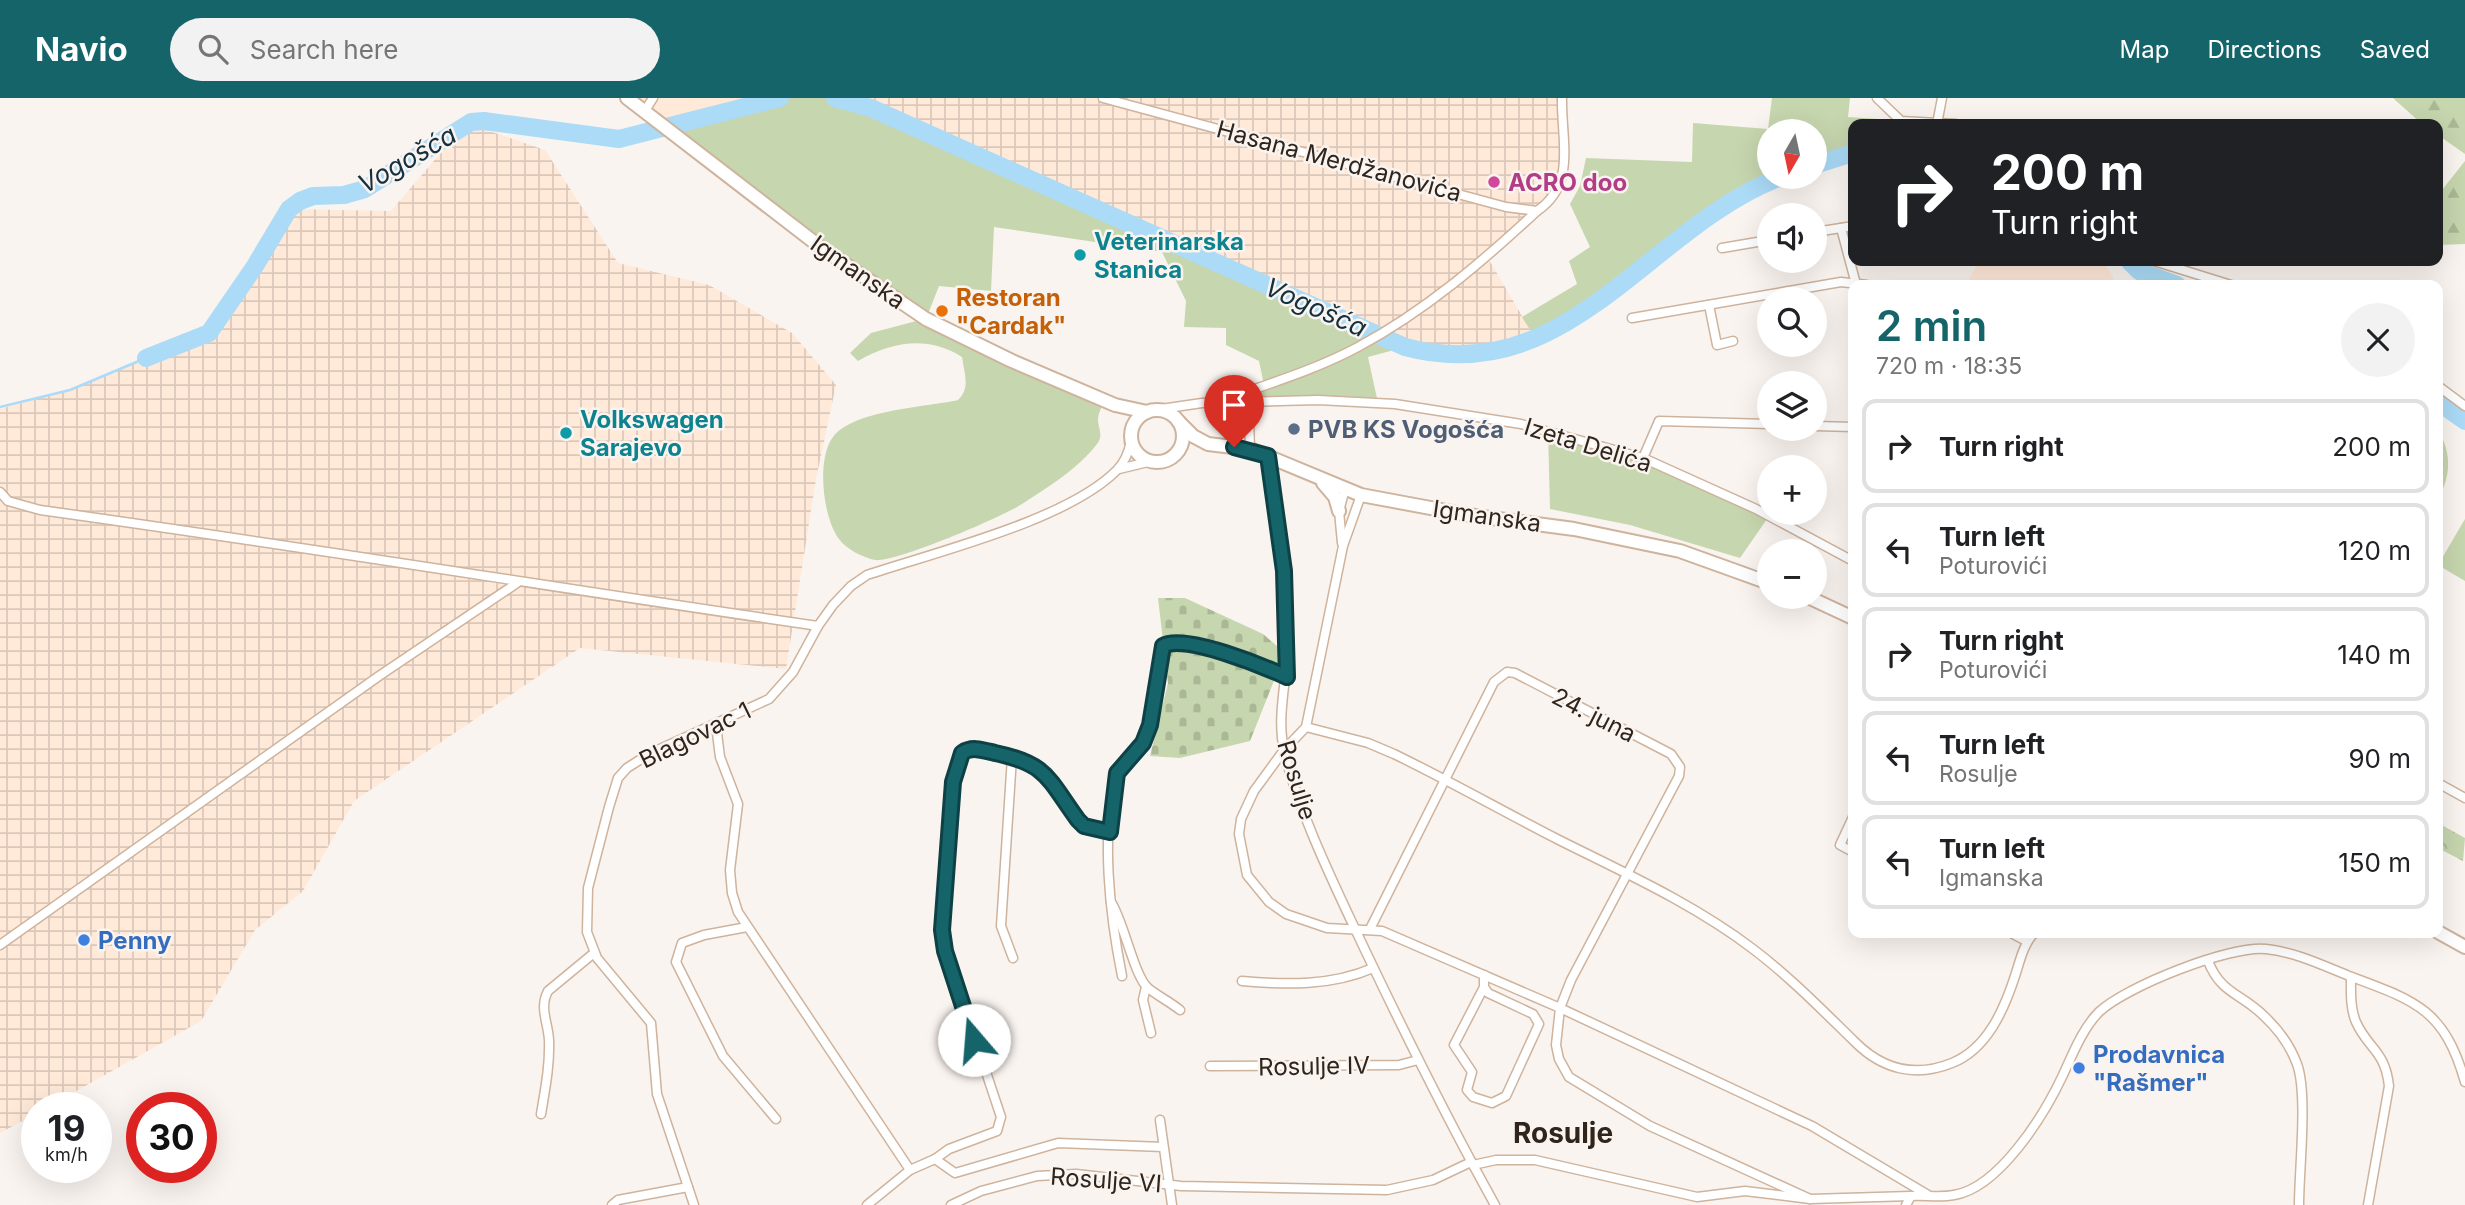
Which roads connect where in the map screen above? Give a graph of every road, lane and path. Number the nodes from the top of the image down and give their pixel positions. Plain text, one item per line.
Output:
1 (627, 98) edge
2 (653, 98) edge
3 (1103, 98) edge
4 (1562, 98) edge
5 (1877, 98) edge
6 (1942, 98) edge
7 (644, 112) junction
8 (1899, 119) edge
9 (1937, 119) edge
10 (1537, 211) junction
11 (1848, 227) edge
12 (1841, 228) junction
13 (1827, 230) edge
14 (1757, 242) edge
15 (1722, 247) dead end
16 (1848, 254) edge
17 (2170, 266) edge
18 (2215, 280) edge
19 (1848, 283) edge
20 (1709, 305) junction
21 (1632, 318) dead end
22 (1733, 341) dead end
23 (2443, 390) edge
24 (1216, 402) junction
25 (1260, 402) junction
26 (1115, 405) junction
27 (1187, 405) junction
28 (2465, 407) edge
29 (1151, 411) junction
30 (1177, 420) junction
31 (1757, 424) edge
32 (1827, 427) edge
33 (1848, 428) edge
34 (1131, 435) junction
35 (1208, 444) junction
36 (1250, 449) junction
37 (1174, 455) junction
38 (1268, 456) junction
39 (1643, 458) junction
40 (1152, 461) junction
41 (1119, 469) junction
42 (1320, 480) junction
43 (1345, 489) junction
44 (0, 492) edge
45 (1361, 495) junction
46 (1339, 511) junction
47 (1342, 545) junction
48 (1848, 558) edge
49 (1757, 579) edge
50 (517, 583) junction
51 (1827, 606) edge
52 (1848, 616) edge
53 (818, 626) junction
54 (1287, 677) junction
55 (716, 725) junction
56 (1306, 727) junction
57 (1284, 750) junction
58 (1012, 757) junction
59 (1444, 779) junction
60 (2443, 786) edge
61 (2465, 798) edge
62 (1848, 827) edge
63 (1110, 832) junction
64 (1848, 850) edge
65 (1627, 874) junction
66 (1110, 900) junction
67 (747, 927) junction
68 (1370, 929) junction
69 (1355, 930) junction
70 (2443, 935) edge
71 (2020, 938) edge
72 (2029, 938) edge
73 (2026, 941) junction
74 (0, 945) edge
75 (2465, 947) edge
76 (594, 953) junction
77 (1013, 958) dead end
78 (2208, 961) junction
79 (1373, 968) junction
80 (1484, 975) junction
81 (1122, 976) dead end
82 (2351, 977) junction
83 (1242, 981) dead end
84 (1484, 986) junction
85 (1146, 987) junction
86 (1560, 1008) junction
87 (1180, 1010) dead end
88 (1151, 1033) dead end
89 (1418, 1060) junction
90 (1210, 1066) dead end
91 (2465, 1082) edge
92 (541, 1114) dead end
93 (776, 1119) dead end
94 (1160, 1120) dead end
95 (1163, 1147) junction
96 (936, 1159) junction
97 (1472, 1164) junction
98 (910, 1170) junction
99 (1167, 1184) junction
100 (688, 1187) junction
101 (1928, 1195) junction
102 (1911, 1196) junction
103 (1810, 1199) junction
104 (612, 1205) edge
105 (694, 1205) edge
106 (867, 1205) edge
107 (951, 1205) edge
108 (1172, 1205) edge
109 (1495, 1205) edge
110 (1906, 1205) edge
111 (2299, 1205) edge
112 (2368, 1205) edge

1 - 7 main road, Igmanska
2 - 7 street
3 - 10 street, Hasana Merdžanovića
4 - 10 street
5 - 8 street
6 - 9 street
7 - 26 main road, Igmanska
10 - 24 street
11 - 12 street
12 - 13 street
12 - 16 street
14 - 15 street
17 - 18 street
19 - 20 street
20 - 21 street
20 - 22 street
23 - 28 street
24 - 25 street, Izeta Delića
24 - 27 street, Izeta Delića
25 - 36 street
25 - 39 street, Izeta Delića
26 - 29 main road, Igmanska
26 - 34 main road
27 - 29 street, Izeta Delića
27 - 30 street
29 - 30 main road
29 - 34 main road
30 - 35 main road, Igmanska
30 - 37 main road
31 - 39 street
32 - 33 street
34 - 40 main road
34 - 41 street
35 - 36 main road, Igmanska
35 - 37 main road, Igmanska
36 - 38 main road, Igmanska
37 - 40 main road
38 - 42 main road, Igmanska
38 - 54 street, Rosulje
39 - 48 street, Izeta Delića
40 - 41 street
41 - 53 street, Blagovac 1
42 - 43 main road, Igmanska
42 - 46 main road
43 - 45 main road, Igmanska
43 - 46 street
44 - 50 street
45 - 47 street
45 - 49 main road, Igmanska
46 - 47 street
47 - 56 street
50 - 53 street
50 - 74 street
51 - 52 main road
53 - 55 street, Blagovac 1
54 - 57 street, Rosulje
54 - 63 street
55 - 67 street
55 - 76 street, Blagovac 1
56 - 57 street
56 - 59 street
57 - 69 street, Rosulje
57 - 69 street
58 - 63 street
58 - 77 street
58 - 96 street
59 - 65 street
59 - 65 street, 24. juna
59 - 68 street
60 - 61 street
62 - 64 street
63 - 66 street
65 - 73 street
65 - 86 street, 24. juna
66 - 81 street
66 - 85 street
67 - 93 street
67 - 98 street
68 - 69 street
68 - 80 street
69 - 79 street, Rosulje
70 - 75 main road
71 - 73 street
72 - 73 street
76 - 92 street
76 - 100 street, Blagovac 1
78 - 82 street
78 - 101 street
78 - 111 street
79 - 83 street
79 - 89 street, Rosulje
80 - 84 street
80 - 86 street
82 - 91 street
82 - 112 street
84 - 84 street
85 - 87 street
85 - 88 street
86 - 101 street
86 - 103 street, 24. juna
89 - 90 street, Rosulje IV
89 - 97 street, Rosulje
94 - 95 street
95 - 96 street
95 - 99 street
96 - 98 street
97 - 99 street, Rosulje VI
97 - 103 street
97 - 109 street, Rosulje
98 - 106 street
99 - 107 street, Rosulje VI
99 - 108 street
100 - 104 street
100 - 105 street, Blagovac 1
101 - 102 street
102 - 103 street
102 - 110 street

